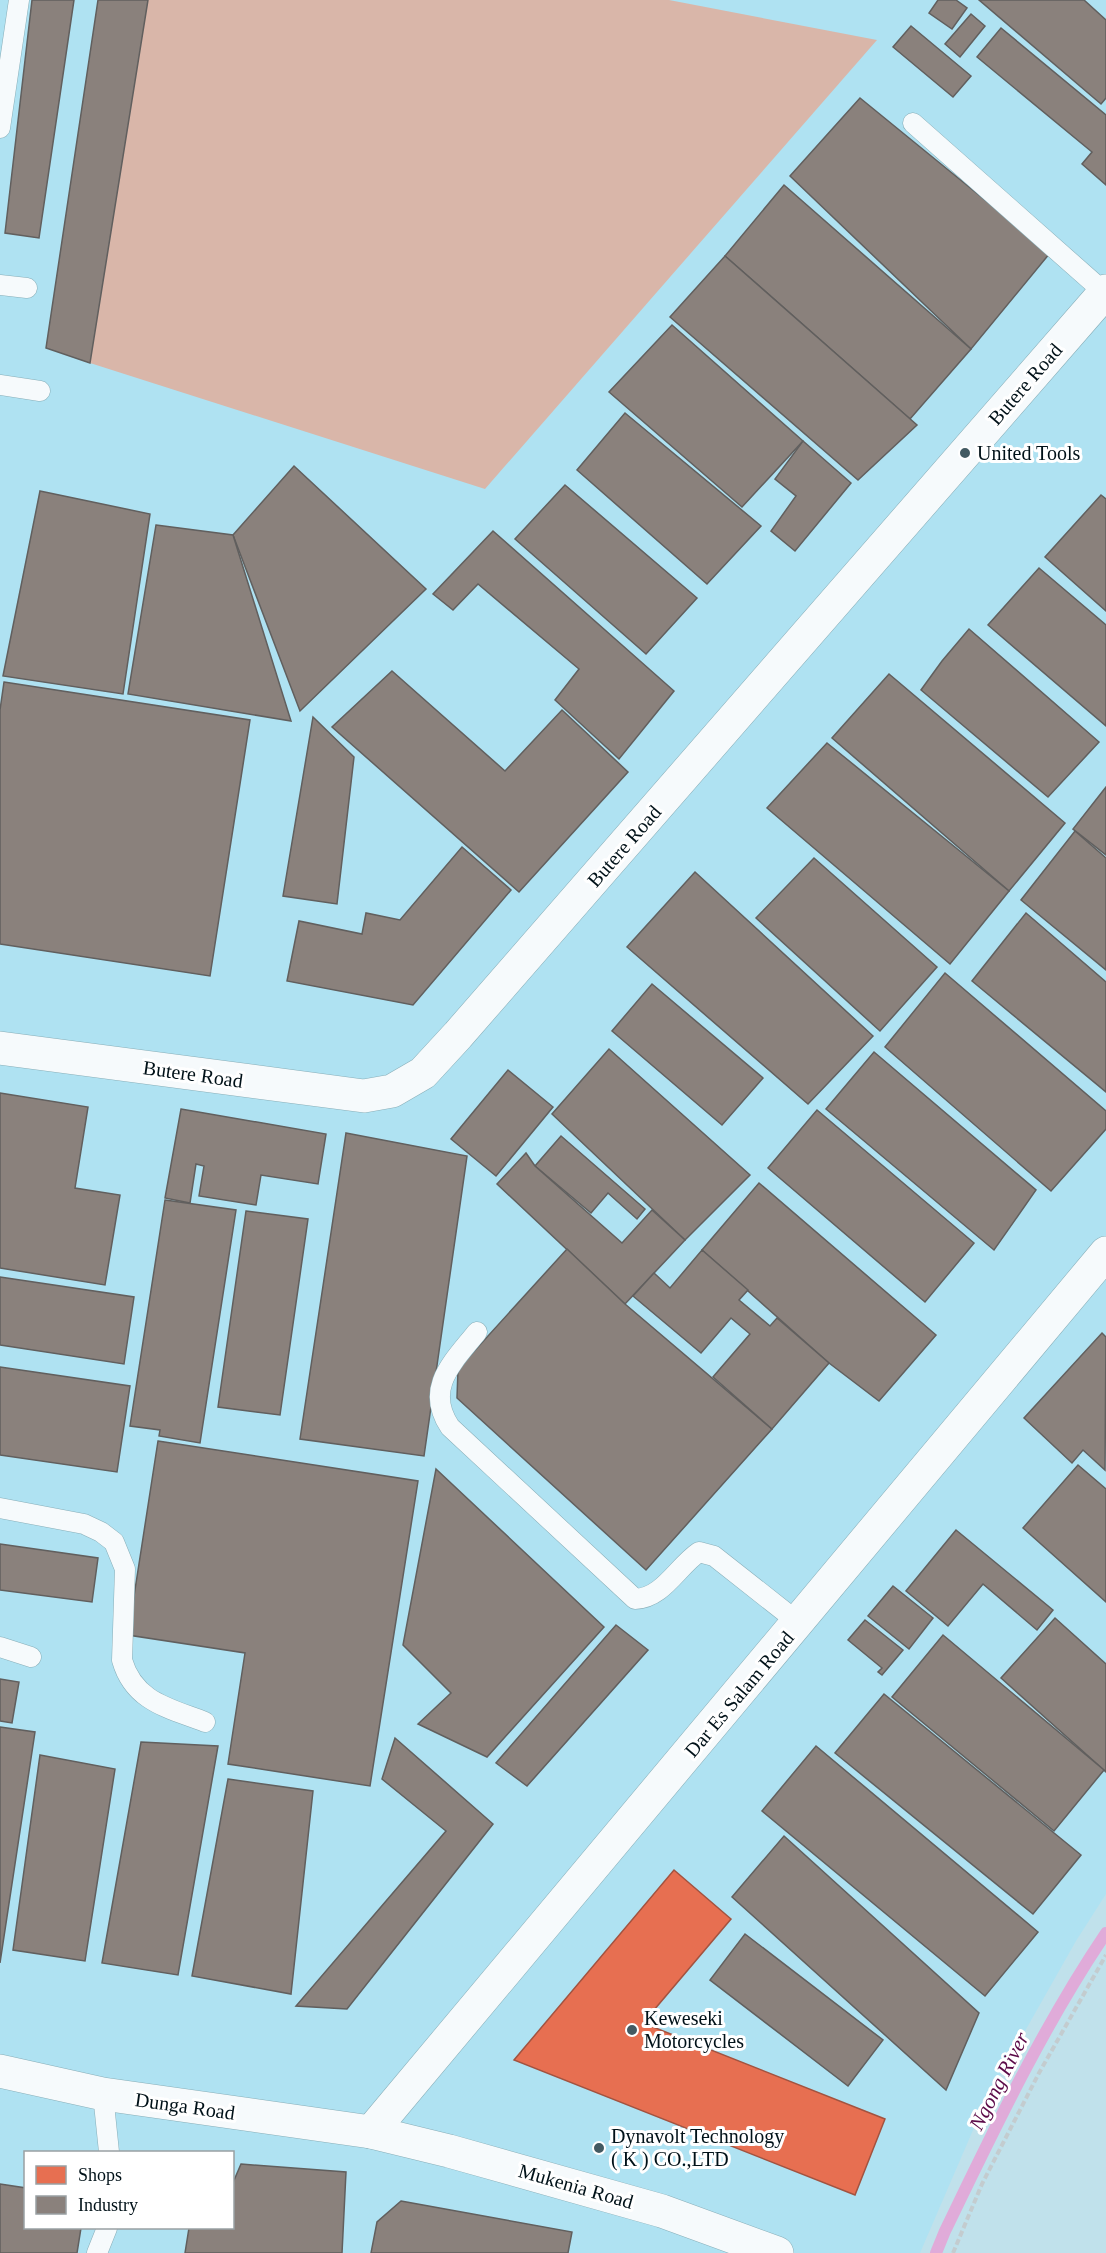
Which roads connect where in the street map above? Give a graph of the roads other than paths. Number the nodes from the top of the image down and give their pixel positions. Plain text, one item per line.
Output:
1 (19, 0) edge
2 (913, 123) dead end
3 (0, 128) edge
4 (0, 285) edge
5 (27, 288) dead end
6 (1105, 292) edge
7 (0, 385) edge
8 (40, 391) dead end
9 (0, 1048) edge
10 (1106, 1253) edge
11 (477, 1332) dead end
12 (0, 1508) edge
13 (799, 1623) junction
14 (0, 1647) edge
15 (31, 1657) dead end
16 (205, 1722) dead end
17 (0, 2071) edge
18 (103, 2094) junction
19 (371, 2132) junction
20 (109, 2151) edge
21 (107, 2229) edge
22 (97, 2253) edge
23 (777, 2253) edge

1 - 3 lane
2 - 6 lane
4 - 5 lane
6 - 9 street, Butere Road
7 - 8 lane
10 - 13 street, Dar Es Salam Road
11 - 13 lane
12 - 16 lane
13 - 19 street, Dar Es Salam Road
14 - 15 lane
17 - 18 street, Dunga Road
18 - 19 street, Dunga Road
18 - 20 lane
19 - 23 street, Mukenia Road
21 - 22 lane

